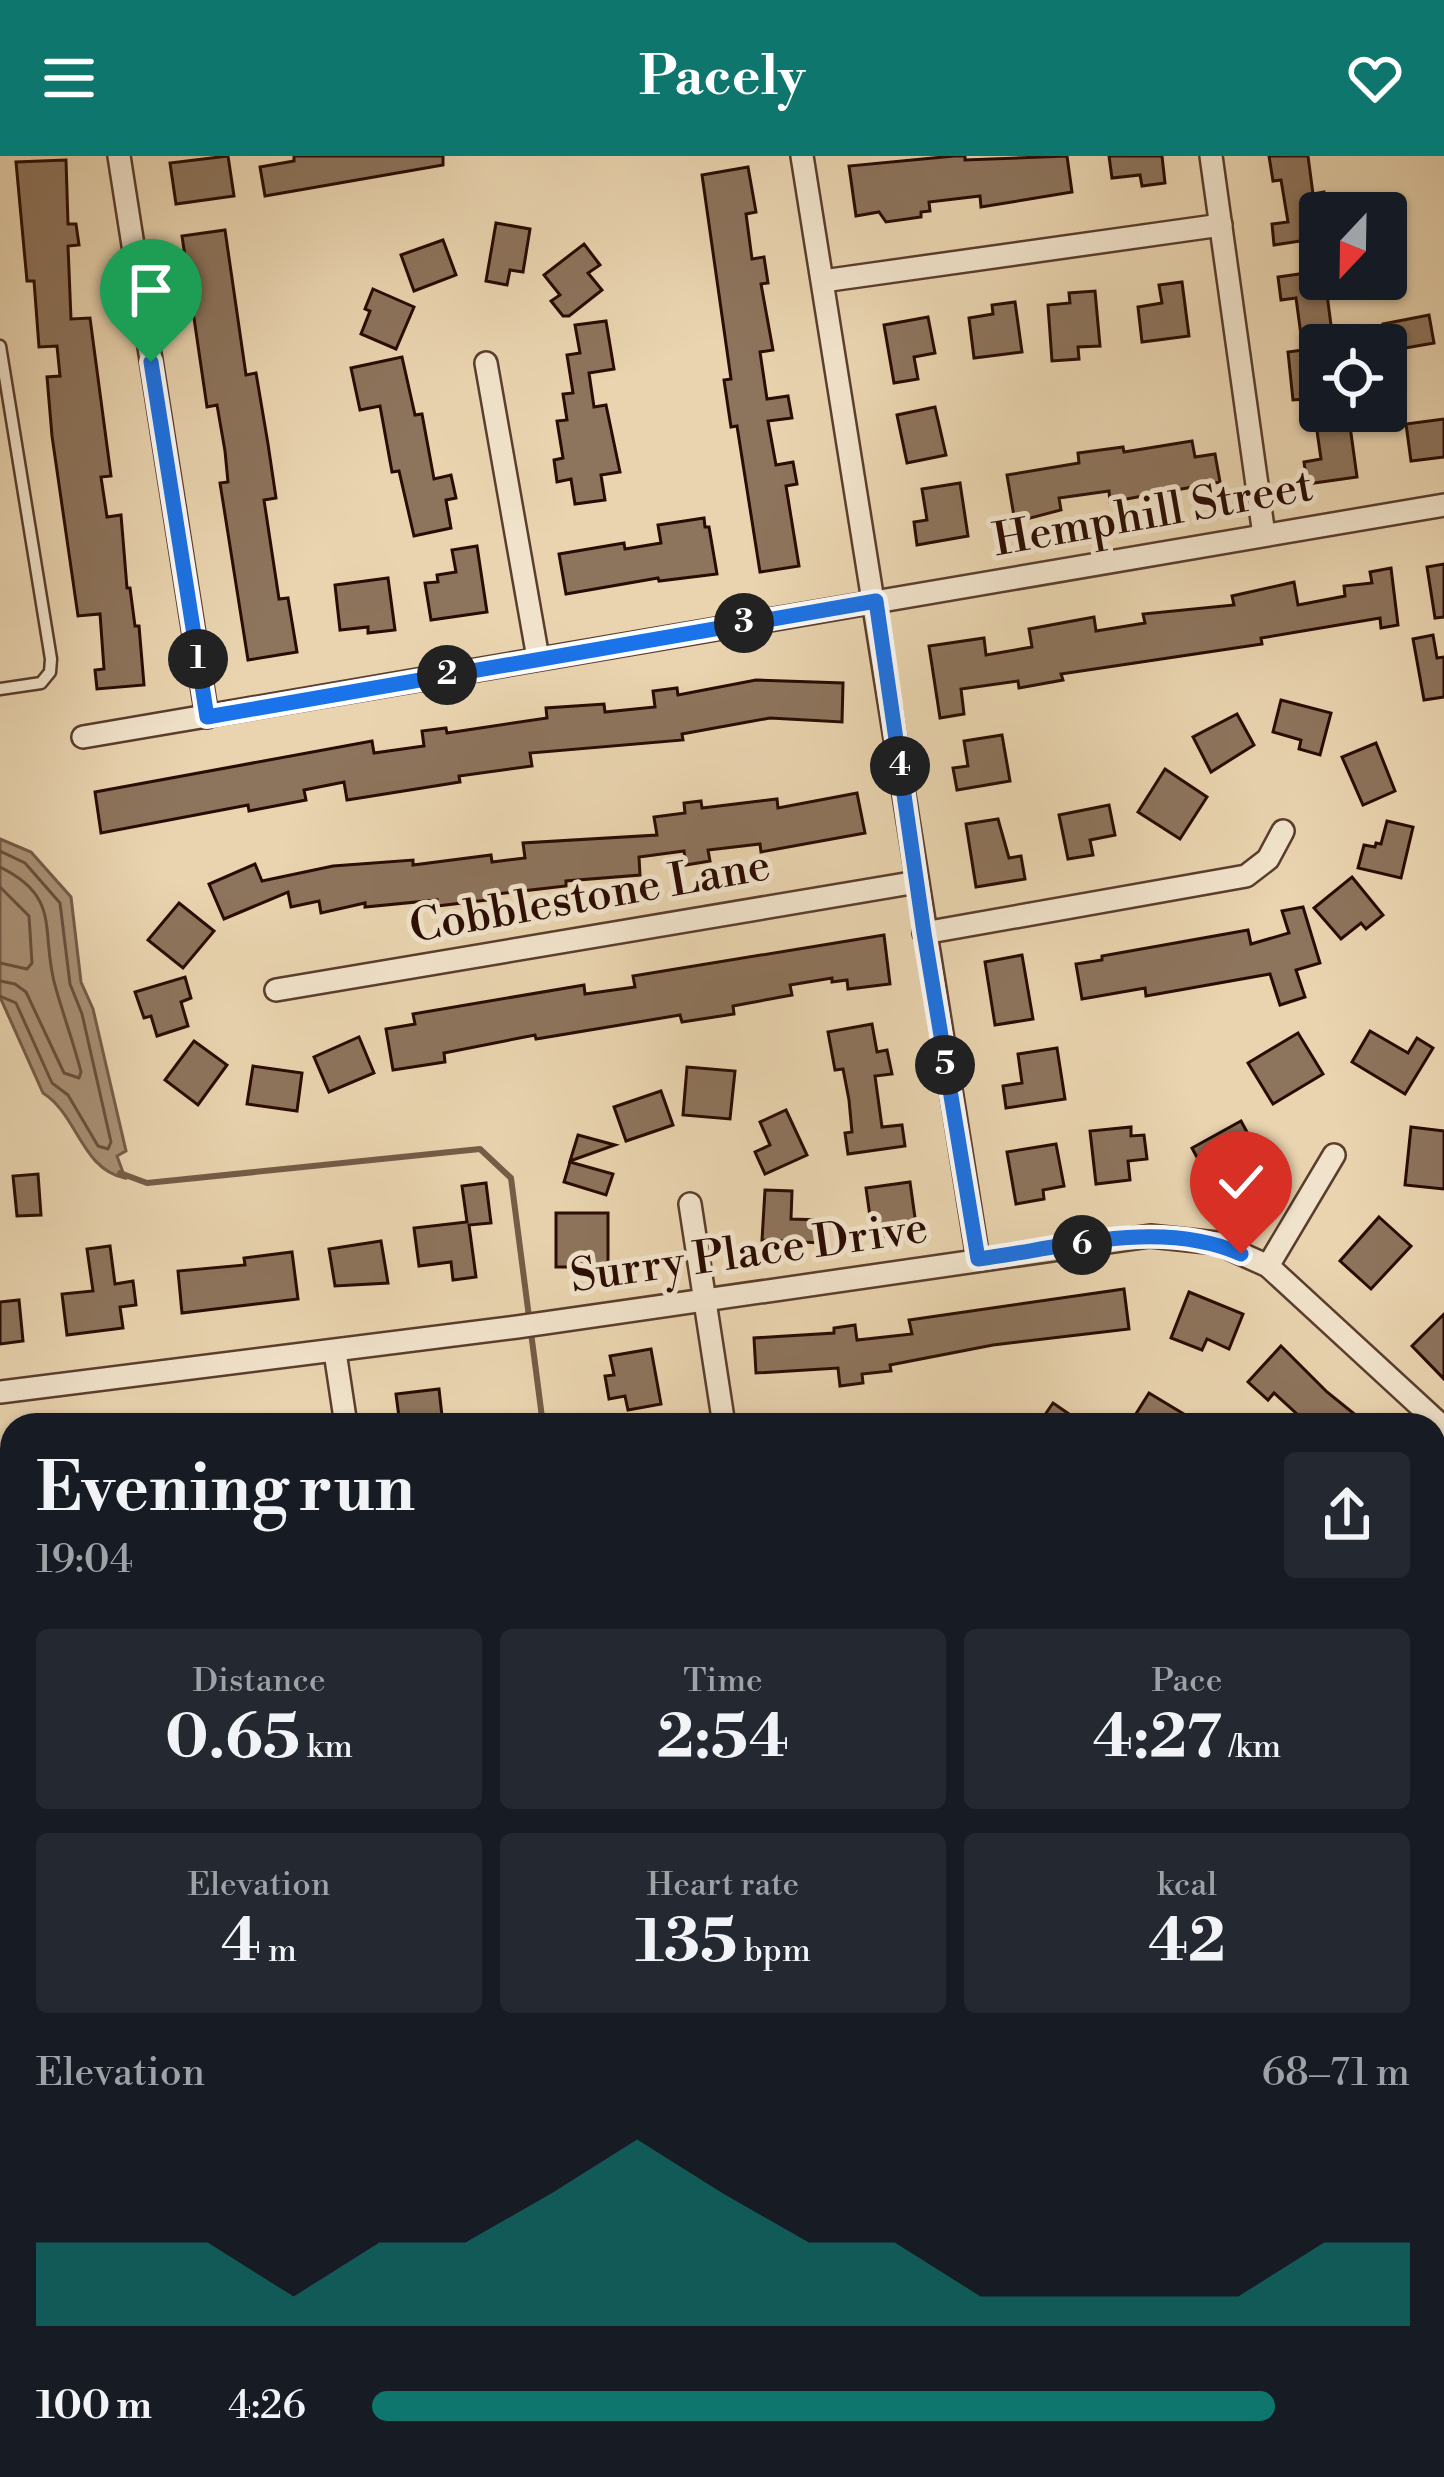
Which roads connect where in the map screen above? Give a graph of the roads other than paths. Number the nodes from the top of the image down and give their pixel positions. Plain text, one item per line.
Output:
1 (119, 156) edge
2 (802, 156) edge
3 (1211, 156) edge
4 (1221, 225) junction
5 (823, 281) junction
6 (0, 346) edge
7 (486, 363) dead end
8 (1444, 506) edge
9 (1264, 535) junction
10 (876, 601) junction
11 (538, 658) junction
12 (0, 689) edge
13 (207, 717) junction
14 (83, 737) dead end
15 (1283, 831) dead end
16 (917, 882) junction
17 (924, 933) junction
18 (276, 990) dead end
19 (1334, 1155) dead end
20 (690, 1204) dead end
21 (978, 1259) junction
22 (1268, 1267) junction
23 (703, 1300) junction
24 (335, 1352) junction
25 (0, 1392) edge
26 (344, 1413) edge
27 (722, 1413) edge
28 (1427, 1413) edge

1 - 13 street
2 - 5 street
3 - 4 street
4 - 5 street
4 - 9 street
5 - 10 street
6 - 12 lane
7 - 11 street
8 - 9 street, Hemphill Street
9 - 10 street, Hemphill Street
10 - 11 street, Hemphill Street
10 - 16 street
11 - 13 street, Hemphill Street
13 - 14 street, Hemphill Street
15 - 17 street
16 - 17 street
16 - 18 street, Cobblestone Lane
17 - 21 street
19 - 22 street
20 - 23 street
21 - 22 street, Surry Place Drive
21 - 23 street, Surry Place Drive
22 - 28 street, Surry Place Drive
23 - 24 street, Surry Place Drive
23 - 27 street
24 - 25 street, Surry Place Drive
24 - 26 street

